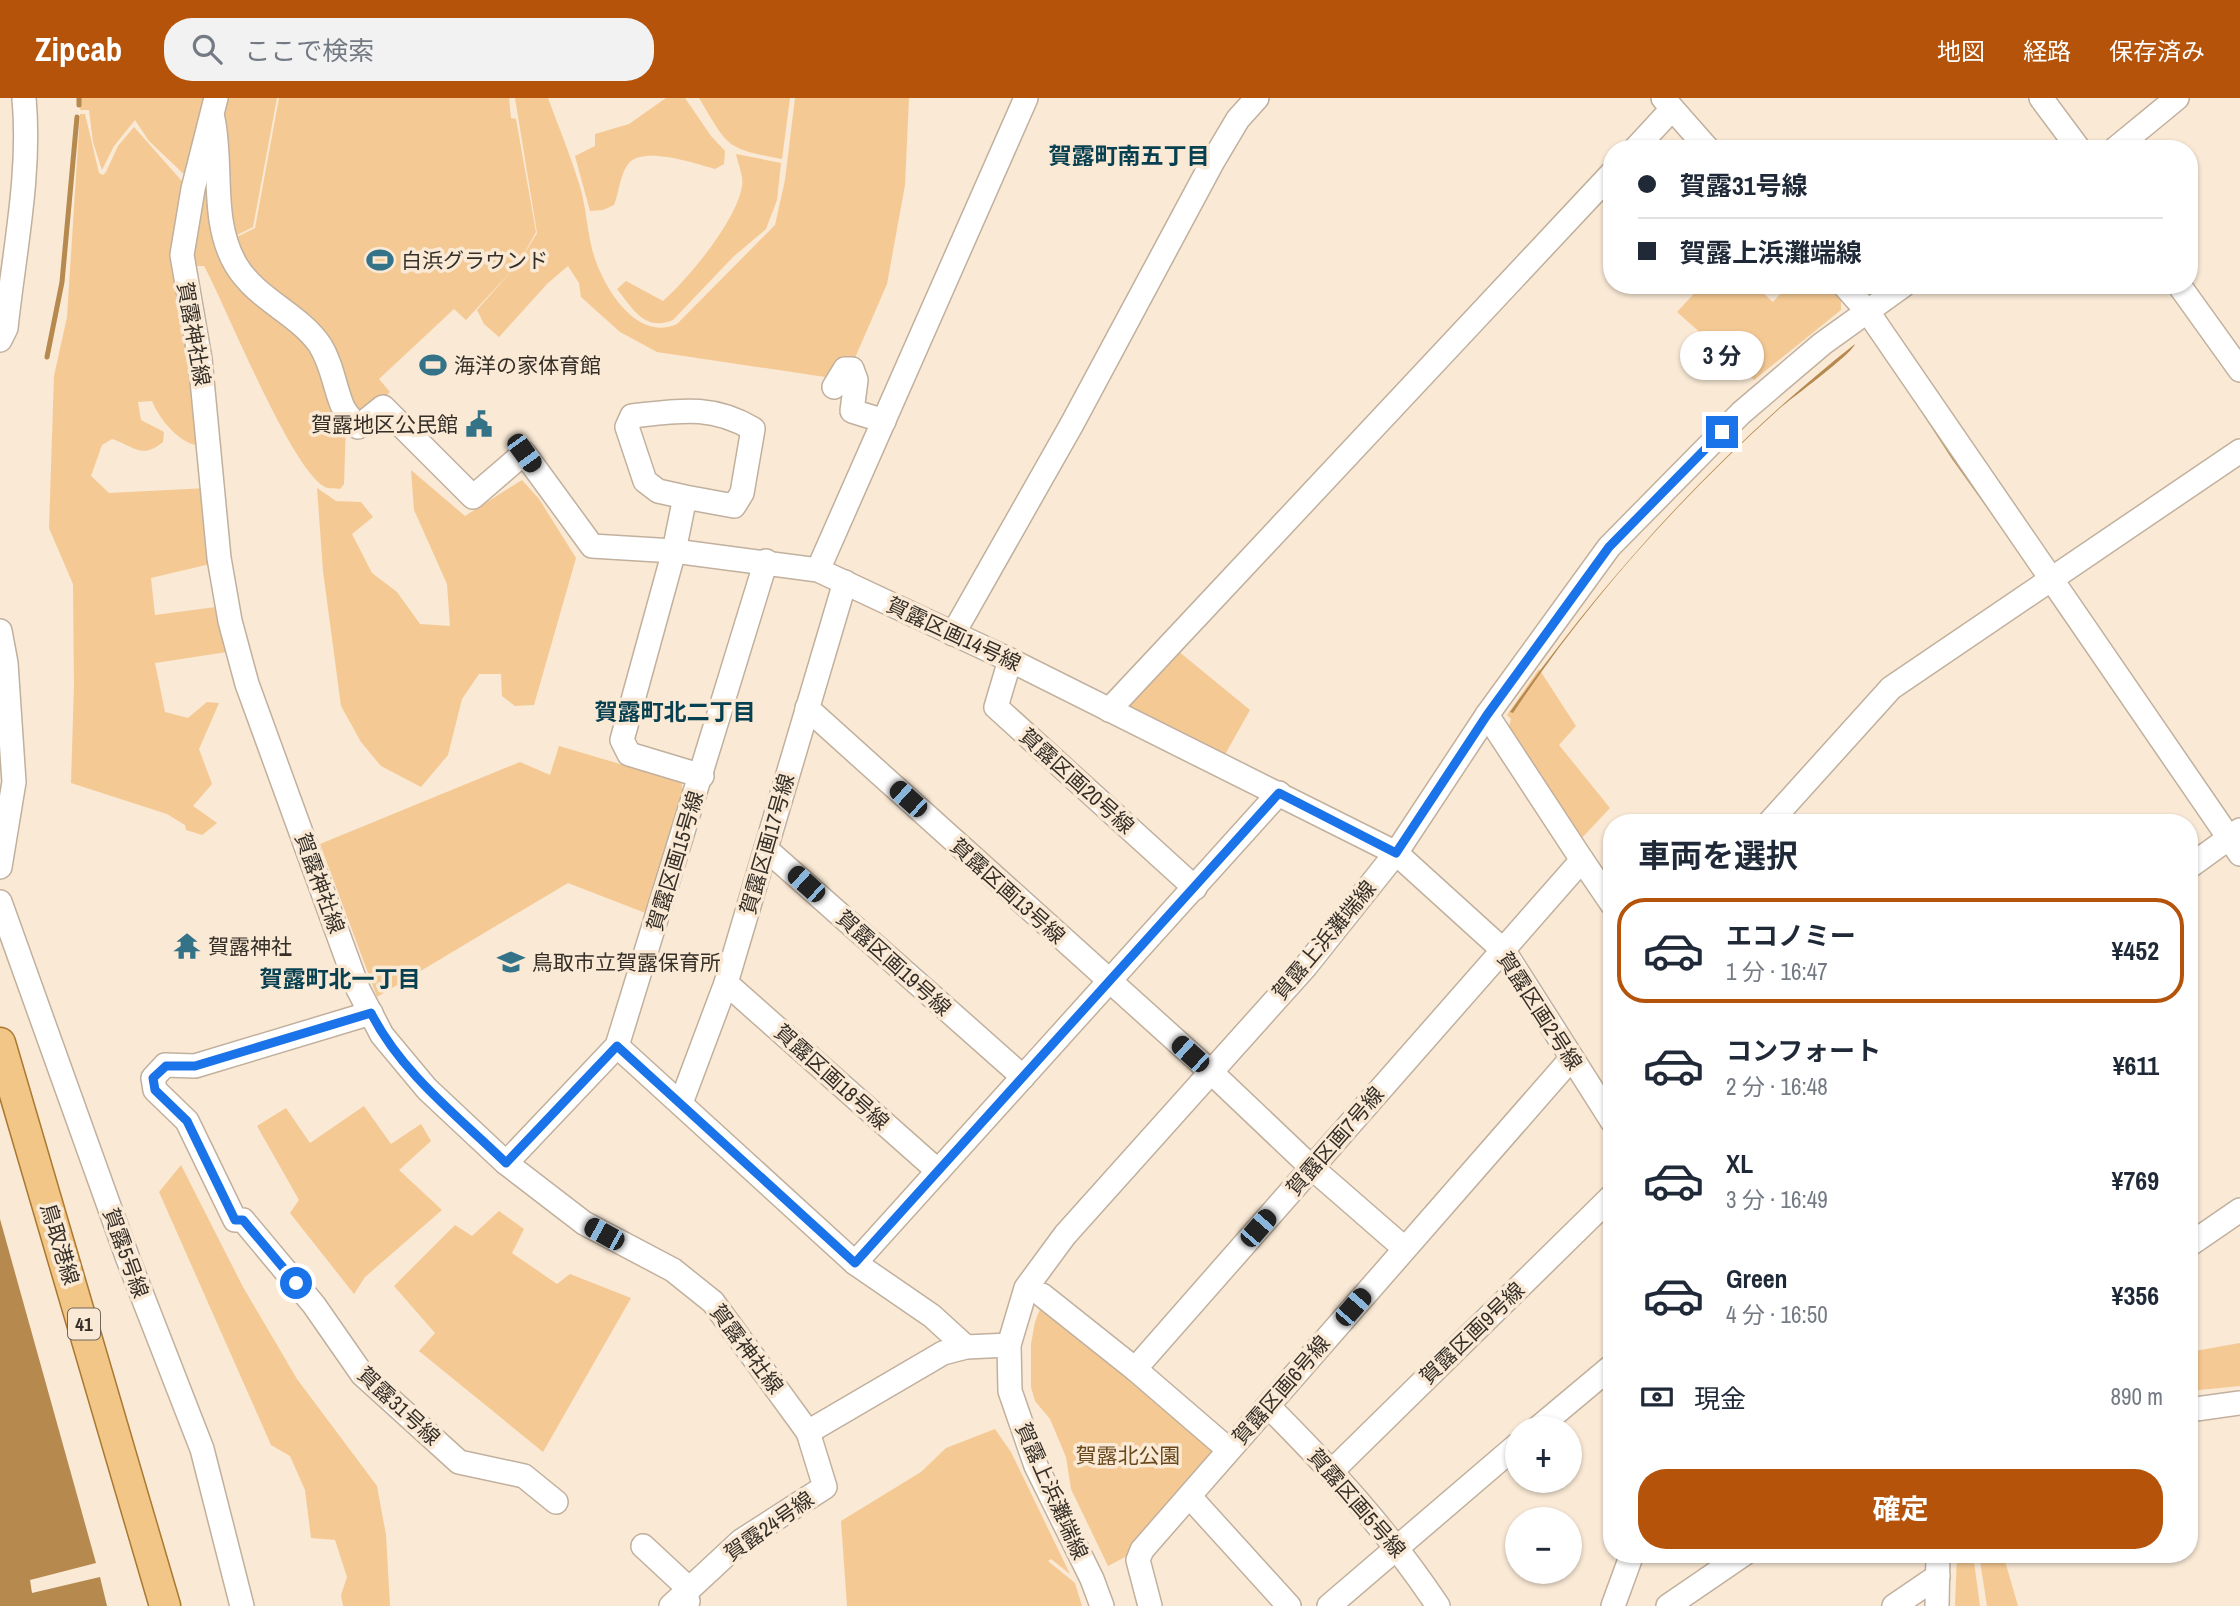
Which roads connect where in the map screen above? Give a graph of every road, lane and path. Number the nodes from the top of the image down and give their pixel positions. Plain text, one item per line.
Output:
1 (24, 98) edge
2 (1026, 98) edge
3 (1257, 98) edge
4 (2042, 98) edge
5 (2177, 98) edge
6 (1667, 103) edge
7 (214, 108) edge
8 (1641, 140) edge
9 (1700, 140) edge
10 (2072, 140) edge
11 (2126, 140) edge
12 (1603, 183) edge
13 (1852, 294) edge
14 (1892, 294) edge
15 (2185, 294) edge
16 (1868, 312) junction
17 (0, 340) edge
18 (2240, 370) edge
19 (834, 387) dead end
20 (884, 421) junction
21 (2240, 451) edge
22 (685, 497) junction
23 (674, 551) junction
24 (766, 561) junction
25 (818, 569) junction
26 (2052, 580) junction
27 (845, 582) junction
28 (0, 631) edge
29 (953, 634) junction
30 (1010, 660) junction
31 (807, 708) junction
32 (1109, 710) junction
33 (1487, 715) junction
34 (702, 776) junction
35 (1279, 793) junction
36 (1777, 814) edge
37 (2236, 841) edge
38 (766, 849) junction
39 (1396, 853) junction
40 (1582, 860) junction
41 (2198, 862) edge
42 (0, 867) edge
43 (1195, 888) junction
44 (1603, 891) edge
45 (0, 902) edge
46 (1504, 951) junction
47 (726, 983) junction
48 (1110, 983) junction
49 (371, 1013) junction
50 (0, 1043) edge
51 (617, 1046) junction
52 (1570, 1060) junction
53 (1210, 1072) junction
54 (1023, 1077) junction
55 (681, 1103) junction
56 (1603, 1104) edge
57 (506, 1163) junction
58 (1311, 1167) junction
59 (938, 1171) junction
60 (1603, 1205) edge
61 (2240, 1210) edge
62 (2198, 1239) edge
63 (1404, 1248) junction
64 (855, 1263) junction
65 (1042, 1295) dead end
66 (1009, 1345) junction
67 (966, 1347) junction
68 (1135, 1369) junction
69 (1603, 1374) edge
70 (2240, 1403) edge
71 (1268, 1406) junction
72 (2198, 1409) edge
73 (1552, 1416) edge
74 (808, 1432) junction
75 (1229, 1450) junction
76 (1505, 1455) edge
77 (1333, 1470) junction
78 (1190, 1497) junction
79 (556, 1502) dead end
80 (1397, 1545) junction
81 (643, 1546) dead end
82 (1629, 1563) edge
83 (1731, 1563) edge
84 (1938, 1565) edge
85 (682, 1602) edge
86 (165, 1606) edge
87 (242, 1606) edge
88 (1102, 1606) edge
89 (1150, 1606) edge
90 (1289, 1606) edge
91 (1329, 1606) edge
92 (1438, 1606) edge
93 (1613, 1606) edge
94 (1668, 1606) edge
95 (1894, 1606) edge
96 (1937, 1606) edge

1 - 17 street
2 - 20 street
3 - 29 street
4 - 10 street
5 - 11 street
6 - 8 street
6 - 9 street
7 - 23 street, 賀露区画14号線
7 - 49 street, 賀露神社線
12 - 32 street
13 - 16 street
14 - 16 street, 賀露上浜灘端線
15 - 18 street
16 - 26 street
16 - 33 street, 賀露上浜灘端線
19 - 20 street
20 - 25 street
21 - 26 street
22 - 22 street
22 - 23 street
23 - 24 street, 賀露区画14号線
23 - 34 street
24 - 25 street, 賀露区画14号線
24 - 34 street, 賀露区画15号線
25 - 27 street, 賀露区画14号線
26 - 36 street
26 - 37 street
27 - 29 street, 賀露区画14号線
27 - 31 street, 賀露区画17号線
28 - 42 street
29 - 30 street, 賀露区画14号線
30 - 32 street, 賀露区画14号線
30 - 43 street, 賀露区画20号線
31 - 38 street, 賀露区画17号線
31 - 48 street, 賀露区画13号線
32 - 35 street, 賀露区画14号線
33 - 39 street, 賀露上浜灘端線
33 - 40 street
34 - 51 street, 賀露区画15号線
35 - 39 street, 賀露区画14号線
35 - 43 street
37 - 41 street
38 - 47 street, 賀露区画17号線
38 - 54 street, 賀露区画19号線
39 - 46 street, 賀露区画2号線
39 - 53 street, 賀露上浜灘端線
40 - 44 street
40 - 46 street, 賀露区画7号線
43 - 48 street
45 - 87 street, 賀露5号線
46 - 52 street, 賀露区画2号線
46 - 58 street, 賀露区画7号線
47 - 55 street, 賀露区画17号線
47 - 59 street, 賀露区画18号線
48 - 53 street, 賀露区画13号線
48 - 54 street
49 - 57 street, 賀露神社線
49 - 79 street, 賀露31号線
50 - 86 main road, 鳥取港線 / 41
51 - 55 street
51 - 57 street, 賀露区画15号線
52 - 56 street, 賀露区画2号線
52 - 63 street, 賀露区画6号線
53 - 58 street, 賀露区画13号線
53 - 66 street, 賀露上浜灘端線
54 - 59 street
55 - 64 street
57 - 74 street, 賀露神社線
58 - 63 street, 賀露区画13号線
58 - 68 street, 賀露区画7号線
59 - 64 street
60 - 77 street, 賀露区画9号線
61 - 62 street
63 - 71 street, 賀露区画6号線
64 - 67 street
65 - 68 street
66 - 67 street
66 - 88 street, 賀露上浜灘端線
67 - 74 street
68 - 75 street
69 - 73 street
70 - 72 street
71 - 75 street, 賀露区画6号線
71 - 77 street, 賀露区画5号線
74 - 85 street, 賀露24号線
75 - 78 street, 賀露区画6号線
76 - 80 street
77 - 80 street, 賀露区画5号線
78 - 89 street, 賀露区画6号線
78 - 90 street
80 - 91 street
80 - 92 street, 賀露区画5号線
81 - 85 street
82 - 93 street
83 - 94 street
84 - 95 street
84 - 96 street

